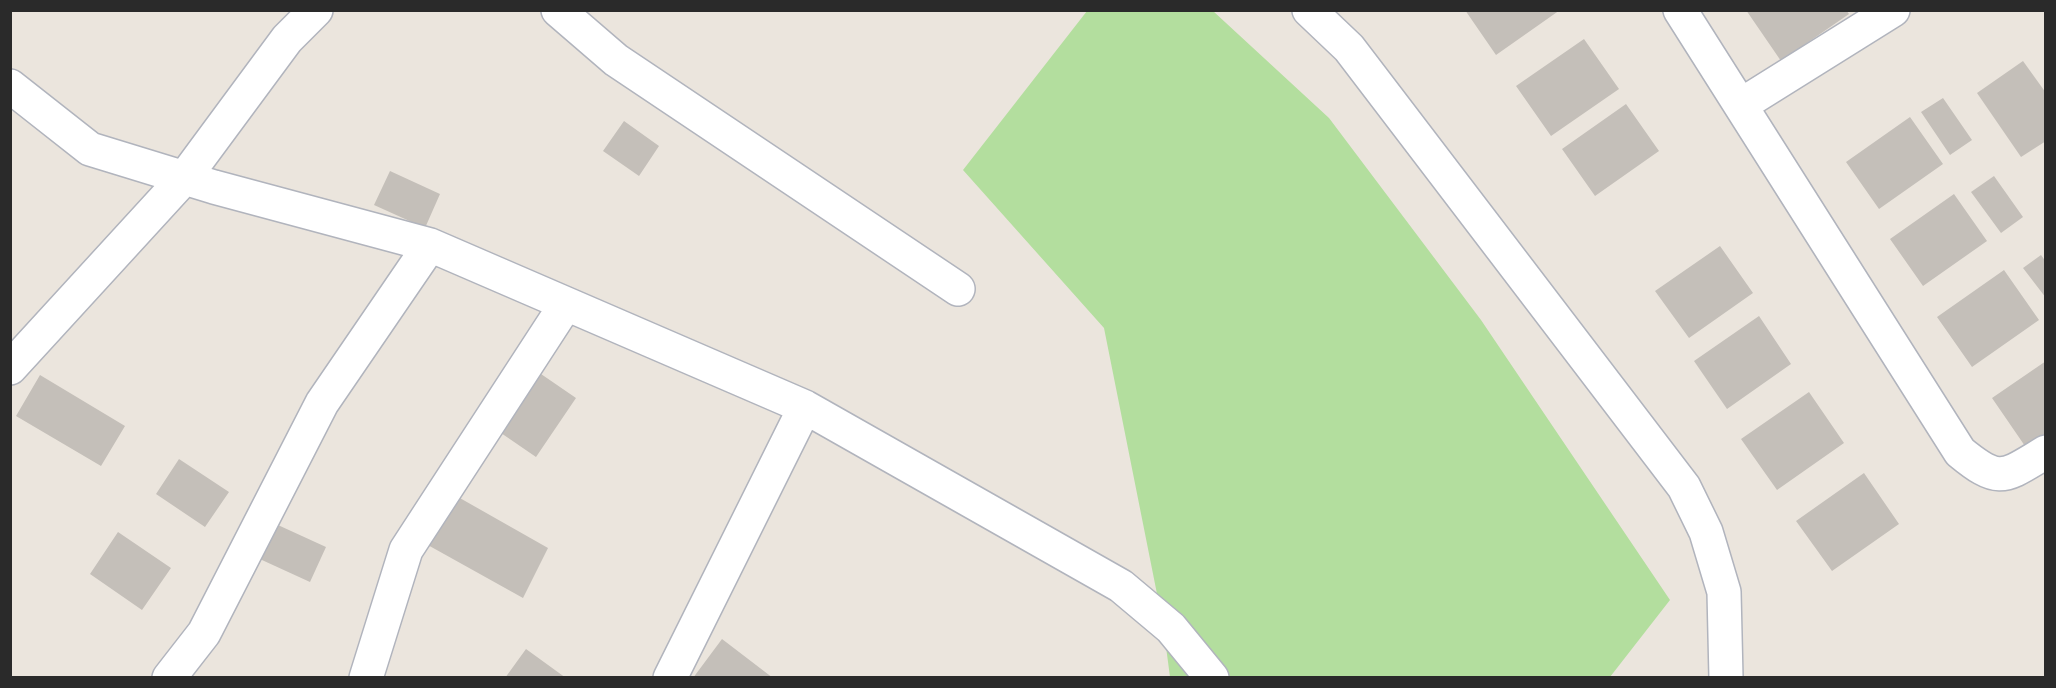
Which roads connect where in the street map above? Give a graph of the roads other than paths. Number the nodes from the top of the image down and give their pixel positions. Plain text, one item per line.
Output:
1 (316, 10) edge
2 (558, 10) edge
3 (1310, 10) edge
4 (1680, 10) edge
5 (1893, 10) edge
6 (10, 86) edge
7 (1741, 105) junction
8 (185, 177) junction
9 (430, 245) junction
10 (958, 289) dead end
11 (566, 304) junction
12 (10, 368) edge
13 (805, 407) junction
14 (2046, 452) edge
15 (169, 678) edge
16 (366, 678) edge
17 (670, 678) edge
18 (1212, 678) edge
19 (1726, 678) edge

1 - 8 street
2 - 10 street
3 - 19 street
4 - 7 street
5 - 7 street
6 - 8 street
7 - 14 street
8 - 9 street
8 - 12 street
9 - 11 street
9 - 15 street
11 - 13 street
11 - 16 street
13 - 17 street
13 - 18 street

